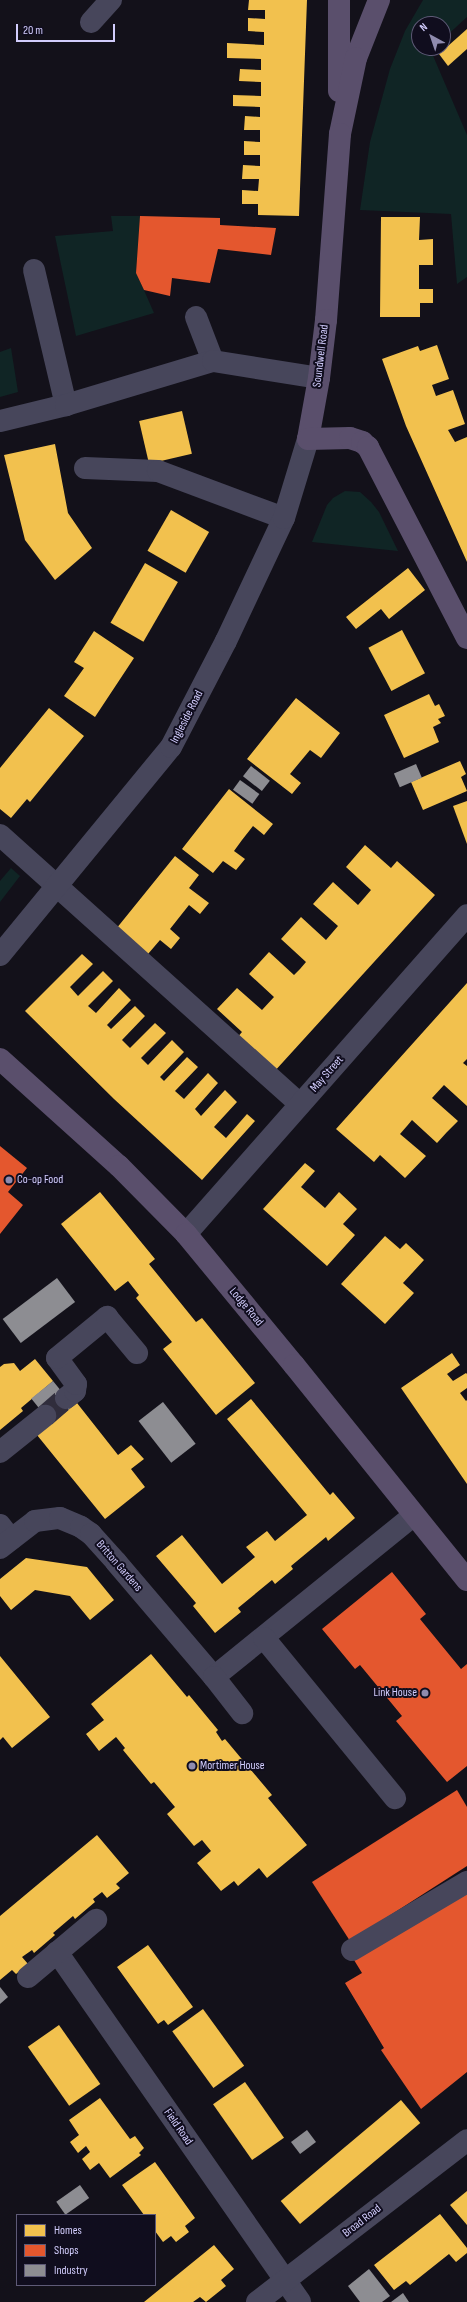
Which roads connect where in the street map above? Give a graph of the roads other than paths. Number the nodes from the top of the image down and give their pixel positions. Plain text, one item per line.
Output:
1 (111, 0) edge
2 (339, 0) edge
3 (379, 0) edge
4 (91, 22) dead end
5 (340, 134) junction
6 (34, 270) dead end
7 (196, 317) dead end
8 (213, 361) junction
9 (319, 378) junction
10 (66, 405) junction
11 (0, 421) edge
12 (308, 439) junction
13 (85, 468) dead end
14 (284, 518) junction
15 (467, 638) edge
16 (0, 835) edge
17 (56, 887) junction
18 (467, 914) edge
19 (0, 955) edge
20 (0, 1059) edge
21 (300, 1104) junction
22 (186, 1234) junction
23 (137, 1353) dead end
24 (66, 1398) tunnel mouth
25 (45, 1416) tunnel mouth
26 (0, 1452) edge
27 (414, 1515) junction
28 (4, 1537) edge
29 (467, 1580) edge
30 (264, 1638) junction
31 (214, 1677) junction
32 (242, 1713) dead end
33 (395, 1798) dead end
34 (467, 1882) edge
35 (96, 1920) dead end
36 (352, 1950) dead end
37 (57, 1952) junction
38 (28, 1977) dead end
39 (467, 2140) edge
40 (284, 2280) junction
41 (257, 2302) edge
42 (300, 2302) edge

1 - 4 street
2 - 5 main road
3 - 5 main road, Soundwell Road
5 - 9 main road, Soundwell Road
6 - 10 street
7 - 8 street
8 - 9 street
8 - 10 street
9 - 12 main road, Soundwell Road
10 - 11 street
12 - 14 street, Ingleside Road
12 - 15 main road
13 - 14 street
14 - 17 street, Ingleside Road
16 - 17 street
17 - 19 street, Ingleside Road
17 - 21 street
18 - 21 street, May Street
20 - 22 main road, Lodge Road
21 - 22 street, May Street
22 - 27 main road, Lodge Road
23 - 24 street
25 - 26 street
27 - 29 main road, Lodge Road
27 - 30 street
28 - 31 street, Britton Gardens
30 - 31 street
30 - 33 street
31 - 32 street, Britton Gardens
34 - 36 street
35 - 37 street
37 - 38 street
37 - 40 street, Field Road
39 - 40 street, Broad Road
40 - 41 street, Broad Road
40 - 42 street, Field Road

